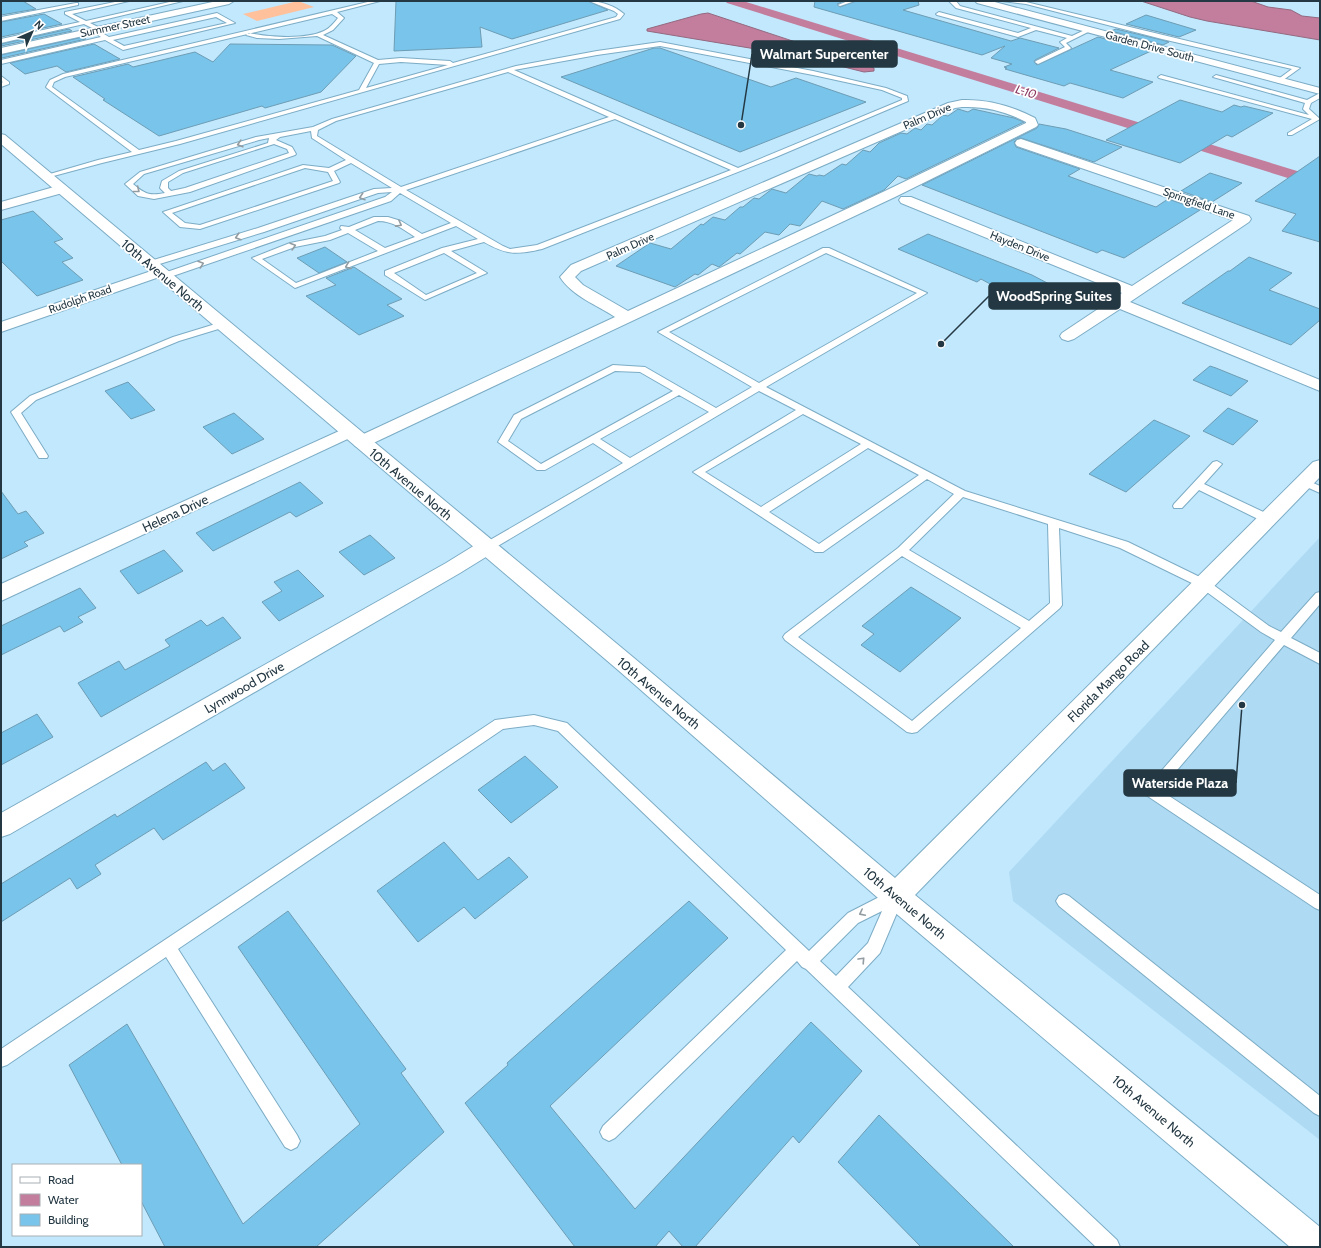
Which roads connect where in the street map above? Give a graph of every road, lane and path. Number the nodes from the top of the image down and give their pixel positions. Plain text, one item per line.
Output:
1 (127, 1) edge
2 (181, 1) edge
3 (227, 1) edge
4 (378, 1) edge
5 (591, 1) edge
6 (853, 1) edge
7 (951, 1) edge
8 (1004, 1) edge
9 (987, 2) edge
10 (85, 3) dead end
11 (840, 5) dead end
12 (333, 12) junction
13 (939, 14) dead end
14 (1, 19) edge
15 (83, 22) junction
16 (1036, 28) junction
17 (1090, 30) junction
18 (242, 33) junction
19 (319, 35) junction
20 (104, 36) junction
21 (1072, 38) junction
22 (1162, 38) junction
23 (1, 41) edge
24 (1146, 45) junction
25 (1, 51) edge
26 (1, 62) edge
27 (377, 62) junction
28 (1038, 62) dead end
29 (455, 64) junction
30 (508, 70) junction
31 (1161, 77) dead end
32 (1216, 77) dead end
33 (1, 78) edge
34 (1280, 80) junction
35 (1, 85) edge
36 (361, 91) junction
37 (1320, 91) edge
38 (1320, 95) edge
39 (1308, 102) junction
40 (614, 117) junction
41 (1317, 119) junction
42 (315, 129) junction
43 (1290, 134) dead end
44 (278, 135) junction
45 (1, 138) edge
46 (271, 140) junction
47 (1021, 142) dead end
48 (138, 152) junction
49 (350, 160) junction
50 (330, 170) junction
51 (737, 170) junction
52 (46, 176) junction
53 (61, 189) junction
54 (400, 190) junction
55 (170, 194) junction
56 (304, 199) junction
57 (906, 200) dead end
58 (1, 206) edge
59 (320, 210) junction
60 (320, 222) junction
61 (457, 223) junction
62 (349, 230) junction
63 (421, 237) junction
64 (485, 239) junction
65 (445, 250) junction
66 (385, 252) junction
67 (158, 271) junction
68 (1133, 292) junction
69 (1117, 302) junction
70 (626, 317) junction
71 (222, 325) junction
72 (1, 327) edge
73 (1068, 336) dead end
74 (759, 386) junction
75 (1320, 386) edge
76 (679, 391) junction
77 (803, 410) junction
78 (716, 412) junction
79 (354, 437) junction
80 (593, 439) junction
81 (868, 444) junction
82 (43, 456) dead end
83 (630, 463) junction
84 (1217, 464) dead end
85 (1320, 466) edge
86 (926, 475) junction
87 (1198, 485) junction
88 (1312, 486) edge
89 (961, 493) junction
90 (1178, 506) dead end
91 (762, 512) junction
92 (1268, 519) junction
93 (1053, 523) junction
94 (487, 547) junction
95 (902, 551) junction
96 (1204, 584) junction
97 (1, 594) edge
98 (1320, 596) edge
99 (1030, 627) junction
100 (1283, 639) junction
101 (1320, 659) edge
102 (1, 826) edge
103 (896, 896) junction
104 (1064, 900) dead end
105 (1320, 903) edge
106 (168, 947) junction
107 (802, 956) junction
108 (836, 988) junction
109 (1, 1059) edge
110 (1320, 1107) edge
111 (609, 1132) dead end
112 (291, 1141) dead end
113 (1110, 1247) edge
114 (1317, 1247) edge

1 - 15 lane
2 - 15 lane
3 - 20 street, Summer Street
4 - 12 lane
5 - 29 lane
6 - 11 lane
7 - 16 lane
8 - 22 lane
9 - 17 street, Garden Drive South
10 - 14 lane
12 - 18 lane
12 - 19 lane
13 - 16 lane
15 - 20 lane
15 - 23 lane
16 - 21 lane
17 - 21 lane
17 - 24 street, Garden Drive South
18 - 19 lane
18 - 48 lane
19 - 27 lane
20 - 20 lane
20 - 25 street, Summer Street
20 - 26 lane
21 - 28 lane
22 - 24 lane
22 - 34 lane
24 - 34 street, Garden Drive South
27 - 29 lane
27 - 36 lane
29 - 36 lane
30 - 40 lane
30 - 42 lane
30 - 51 lane
31 - 41 lane
32 - 39 lane
33 - 35 lane
34 - 37 street, Garden Drive South
36 - 48 lane
38 - 39 lane
39 - 41 lane
40 - 51 lane
40 - 54 lane
41 - 43 lane
42 - 44 lane
42 - 49 lane
44 - 46 lane
44 -> 55 lane
45 - 52 street, 10th Avenue North
46 - 55 lane
46 - 55 lane
47 - 68 street, Springfield Lane
48 - 52 lane
49 - 50 lane
49 - 54 lane
50 - 56 lane
50 - 56 lane
51 - 64 lane
52 - 53 street, 10th Avenue North
53 - 58 street
53 - 67 street, 10th Avenue North
54 -> 59 lane
54 - 60 lane
54 - 61 lane
56 - 59 lane
57 - 68 street, Hayden Drive
59 -> 67 lane
60 - 62 lane
67 -> 60 lane
61 - 63 lane
61 - 64 lane
62 -> 63 lane
62 - 66 lane
66 -> 62 lane
63 - 66 lane
64 - 65 lane
65 - 65 lane
67 - 71 street, 10th Avenue North
67 - 72 street, Rudolph Road
68 - 69 street, Springfield Lane
69 - 73 street, Springfield Lane
69 - 75 street
70 - 70 street, Palm Drive
70 - 79 street, Palm Drive
71 - 79 street, 10th Avenue North
71 - 82 lane
74 - 74 lane
74 - 77 lane
74 - 78 lane
76 - 78 lane
76 - 80 lane
76 - 80 lane
77 - 81 lane
77 - 91 lane
78 - 83 lane
79 - 94 street, 10th Avenue North
79 - 97 street, Helena Drive
80 - 83 lane
81 - 86 lane
81 - 91 lane
83 - 94 lane
84 - 87 lane
85 - 88 street, Florida Mango Road
86 - 89 lane
86 - 91 lane
87 - 90 lane
87 - 92 lane
88 - 92 street, Florida Mango Road
89 - 93 lane
89 - 95 lane
92 - 96 street, Florida Mango Road
93 - 96 lane
93 - 99 lane
94 - 102 street, Lynnwood Drive
94 - 103 street, 10th Avenue North
95 - 99 lane
95 - 99 lane
96 - 100 lane
96 - 103 street, Florida Mango Road
98 - 100 lane
100 - 101 lane
100 - 105 lane
103 -> 107 lane
108 -> 103 lane
103 - 114 street, 10th Avenue North
104 - 110 lane
106 - 107 lane
106 - 109 lane
106 - 112 lane
107 - 108 lane
107 - 111 lane
108 - 113 lane

